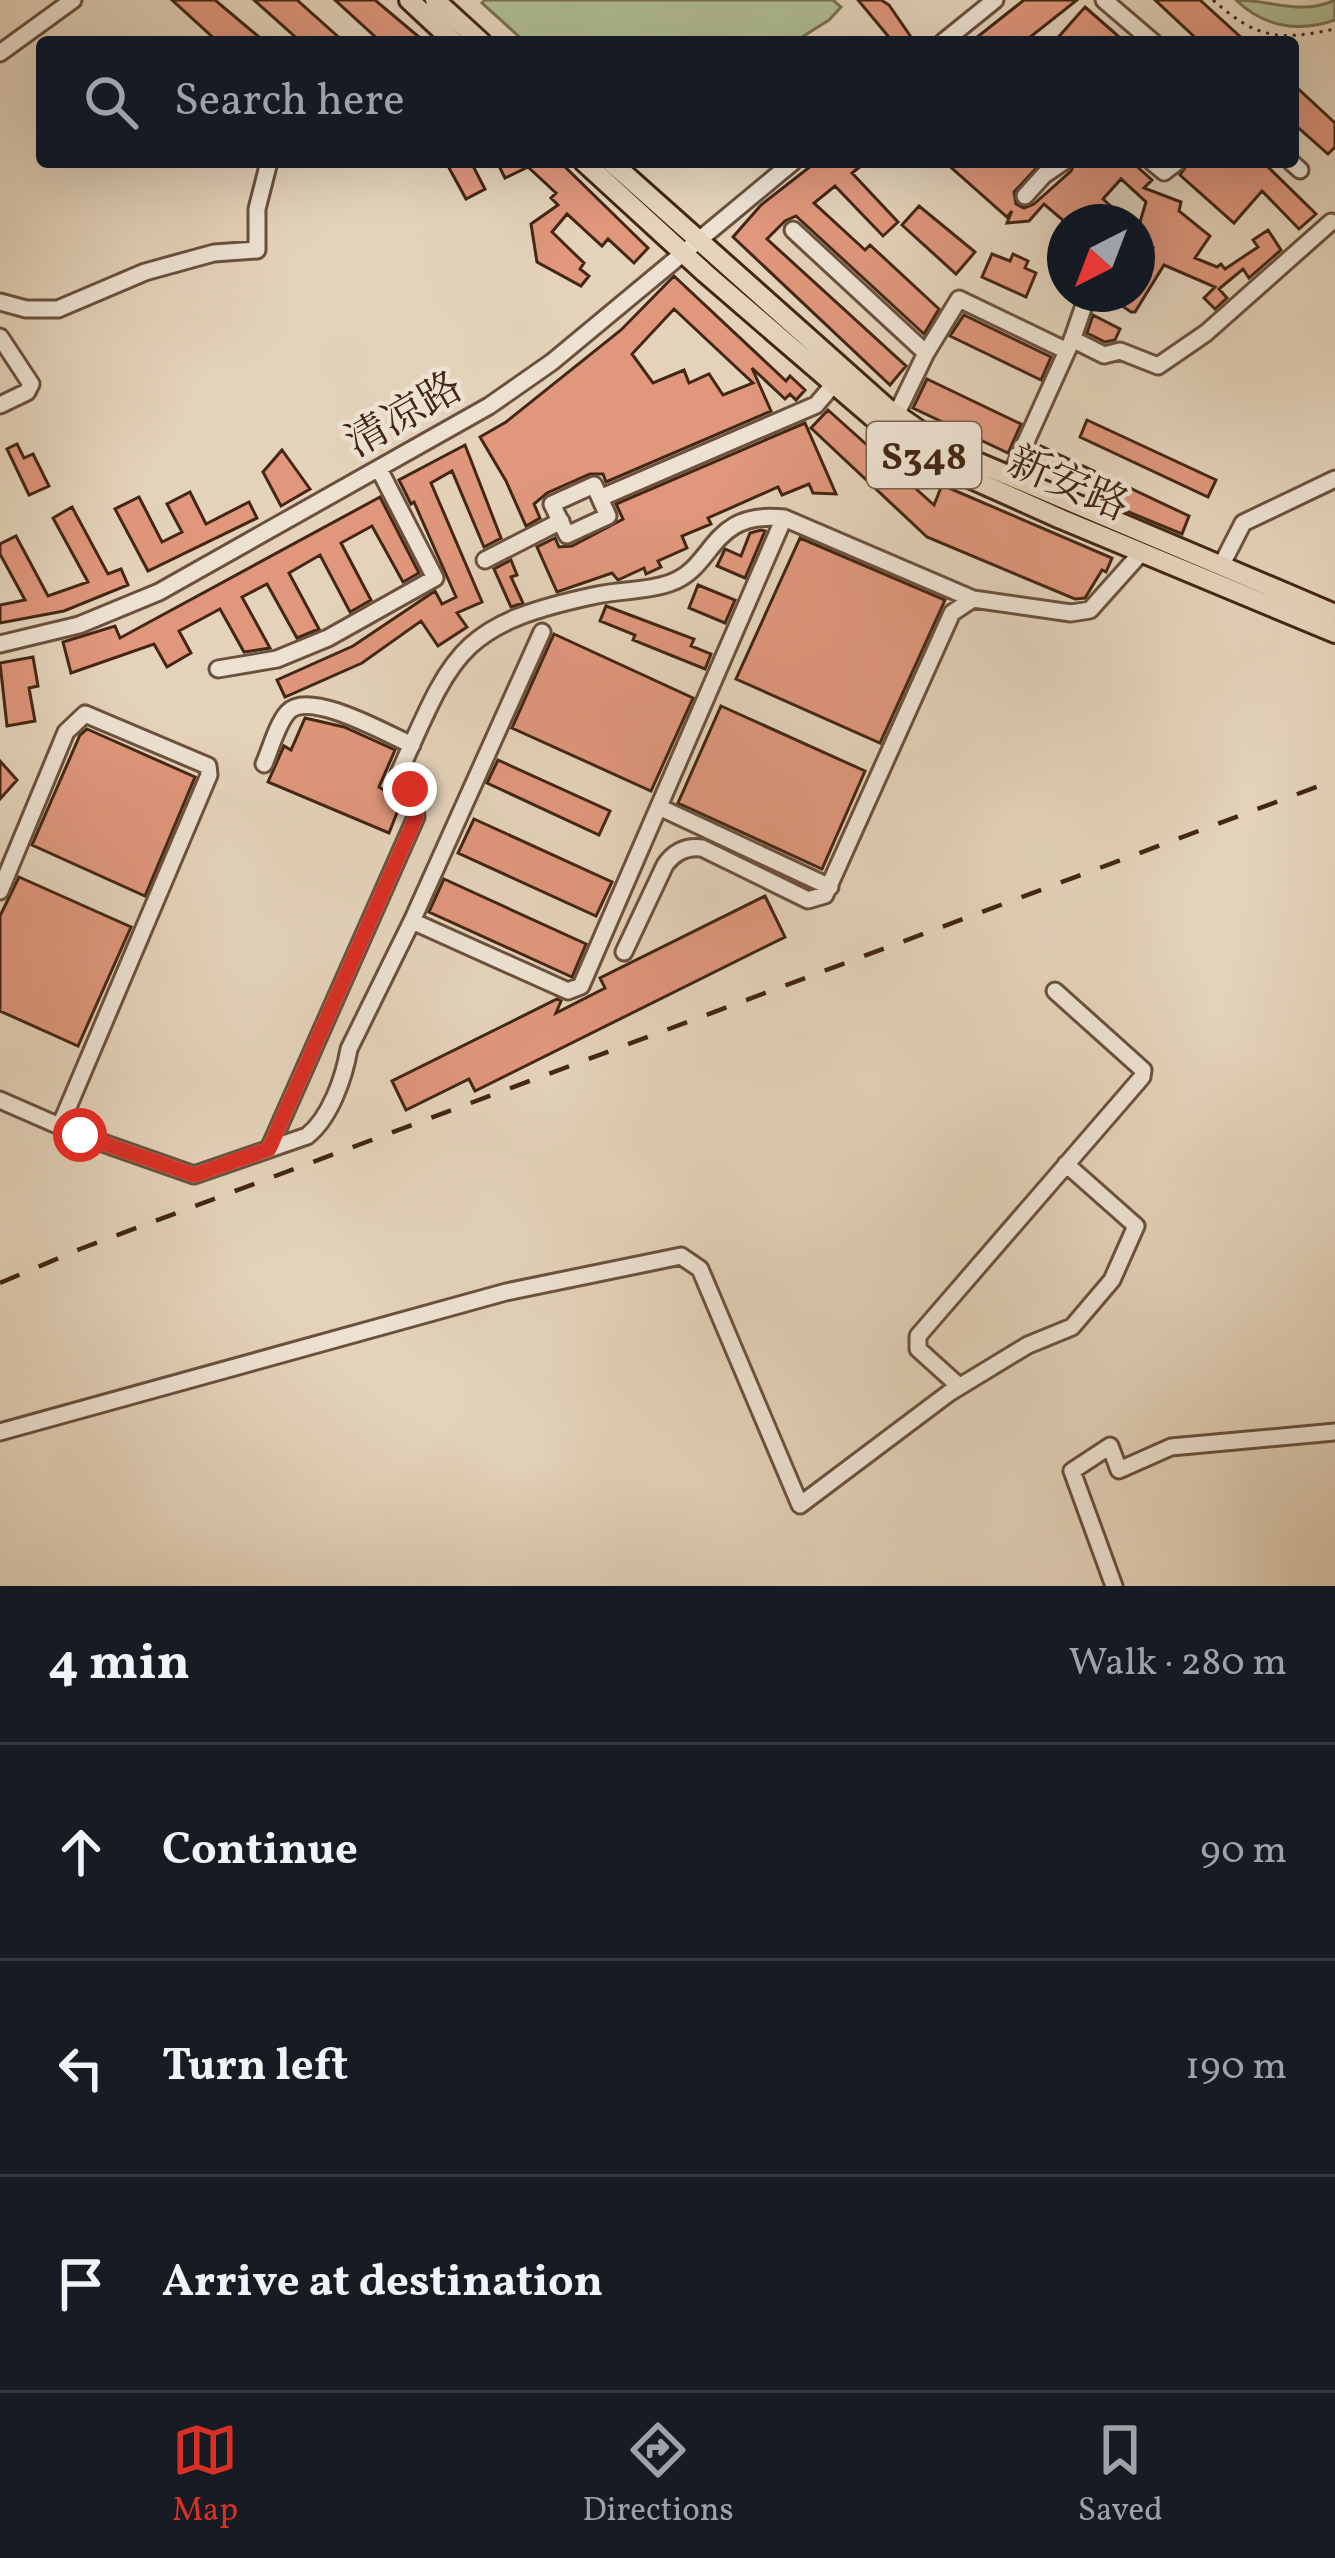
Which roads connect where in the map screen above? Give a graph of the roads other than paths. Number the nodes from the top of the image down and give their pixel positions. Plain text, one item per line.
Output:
1 (73, 0) edge
2 (409, 0) edge
3 (435, 0) edge
4 (995, 0) edge
5 (1104, 0) edge
6 (441, 36) edge
7 (474, 36) edge
8 (950, 36) edge
9 (1146, 36) edge
10 (0, 53) edge
11 (267, 168) edge
12 (591, 168) edge
13 (616, 168) edge
14 (786, 168) edge
15 (1054, 168) edge
16 (1025, 196) dead end
17 (1331, 222) dead end
18 (793, 230) dead end
19 (688, 246) junction
20 (0, 302) edge
21 (1082, 312) edge
22 (0, 337) edge
23 (1070, 345) junction
24 (926, 353) junction
25 (833, 386) junction
26 (0, 405) edge
27 (896, 415) junction
28 (379, 469) junction
29 (1010, 477) junction
30 (1335, 479) edge
31 (600, 498) junction
32 (784, 518) junction
33 (561, 521) junction
34 (1141, 553) junction
35 (485, 560) dead end
36 (1221, 566) junction
37 (973, 599) junction
38 (1335, 614) edge
39 (542, 632) dead end
40 (1335, 633) edge
41 (0, 644) edge
42 (218, 669) dead end
43 (412, 745) junction
44 (264, 764) dead end
45 (659, 807) junction
46 (830, 887) junction
47 (0, 891) edge
48 (412, 921) junction
49 (624, 952) dead end
50 (1055, 991) dead end
51 (0, 1100) edge
52 (60, 1126) junction
53 (269, 1149) junction
54 (1066, 1164) junction
55 (959, 1386) junction
56 (0, 1432) edge
57 (1335, 1432) edge
58 (1114, 1586) edge

1 - 10 street
2 - 6 main road
3 - 7 main road
4 - 8 street
5 - 9 street
11 - 20 street
12 - 19 main road, 新安路 / S348
13 - 19 main road, 新安路 / S348
14 - 19 street, 清凉路
15 - 16 street
17 - 23 street
18 - 24 street
19 - 25 main road, 新安路 / S348
19 - 27 main road, 新安路 / S348
19 - 28 street, 清凉路
21 - 23 street
22 - 26 street
23 - 24 street
23 - 29 street
24 - 27 street
25 - 31 street
25 - 34 main road, 新安路 / S348
27 - 29 main road, 新安路 / S348
28 - 41 street, 清凉路
28 - 42 street
29 - 36 main road, 新安路 / S348
30 - 36 street
31 - 33 street
31 - 33 street
32 - 37 street
32 - 43 street
32 - 45 street
33 - 35 street
34 - 37 street
34 - 40 main road, 新安路 / S348
36 - 38 main road, 新安路 / S348
37 - 46 street
39 - 48 street
43 - 44 street
43 - 53 street
45 - 46 street
45 - 48 street
46 - 49 street
47 - 52 street
48 - 53 street
50 - 54 street
51 - 52 street
52 - 53 street
54 - 55 street
54 - 55 street
55 - 56 street
57 - 58 street

